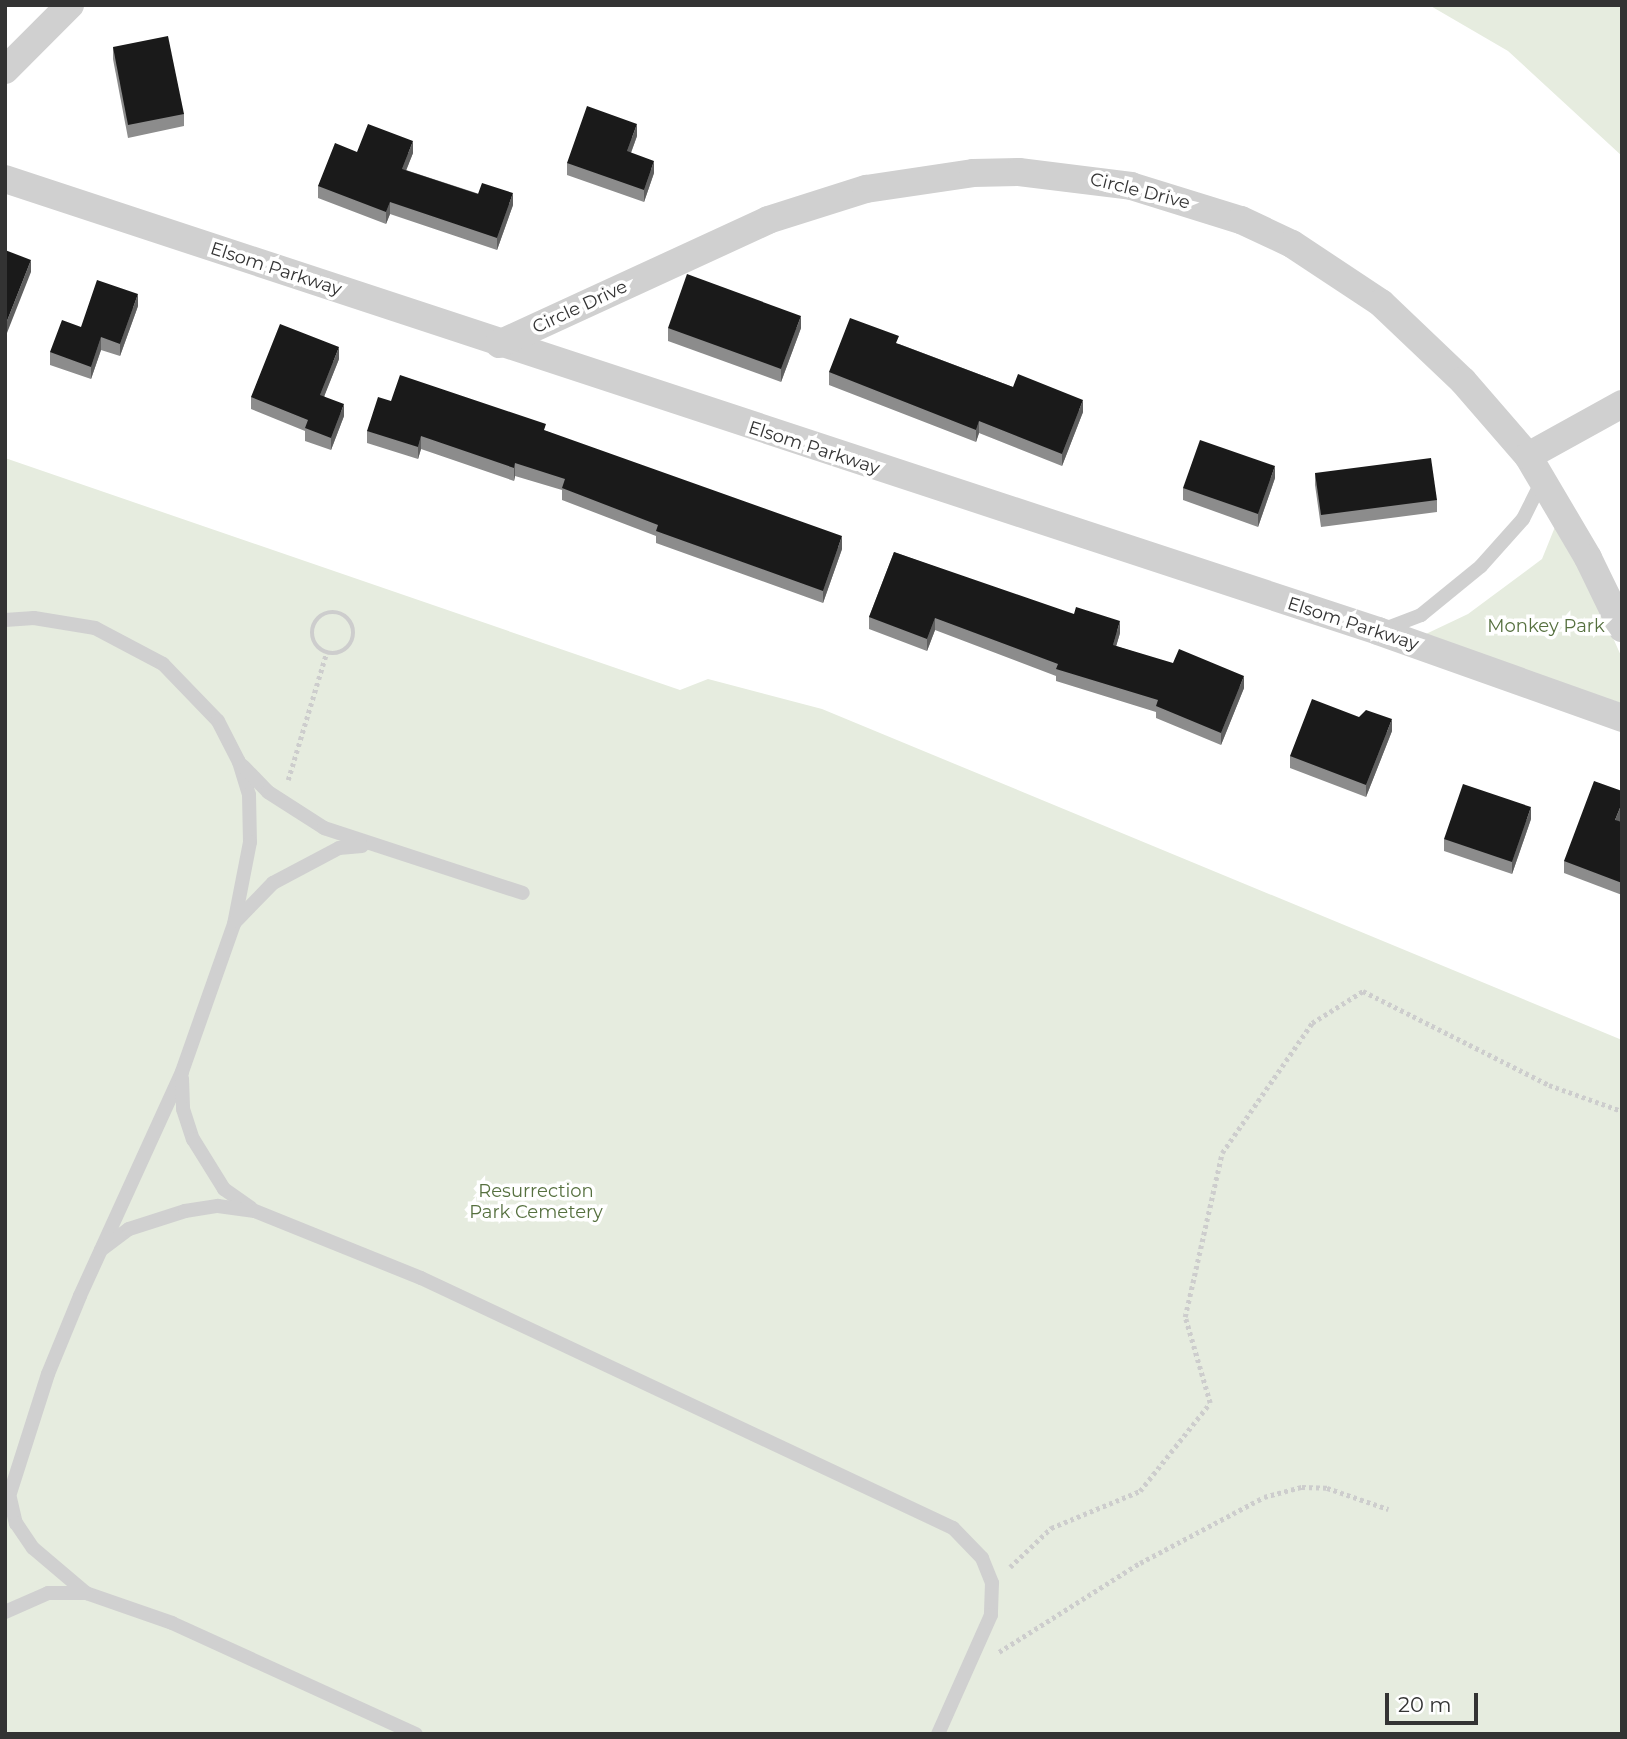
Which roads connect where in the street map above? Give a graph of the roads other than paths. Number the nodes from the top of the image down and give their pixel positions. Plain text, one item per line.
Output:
1 (70, 5) edge
2 (5, 71) edge
3 (5, 179) edge
4 (499, 344) junction
5 (1622, 404) edge
6 (1536, 467) junction
7 (5, 620) edge
8 (1622, 628) edge
9 (1378, 631) junction
10 (1622, 718) edge
11 (239, 762) junction
12 (377, 846) junction
13 (523, 893) dead end
14 (234, 924) junction
15 (182, 1072) junction
16 (255, 1211) junction
17 (101, 1250) junction
18 (8, 1504) edge
19 (86, 1592) junction
20 (8, 1607) edge
21 (416, 1734) edge
22 (938, 1734) edge

1 - 2 street
3 - 4 street, Elsom Parkway
4 - 6 street, Circle Drive
4 - 9 street, Elsom Parkway
5 - 6 street
6 - 8 street, Circle Drive
6 - 9 lane
7 - 11 lane
9 - 10 street, Elsom Parkway
11 - 12 lane
11 - 14 lane
12 - 13 lane
12 - 14 lane
14 - 15 lane
15 - 16 lane
15 - 17 lane
16 - 17 lane
16 - 22 lane
17 - 18 lane
18 - 19 lane
19 - 20 lane
19 - 21 lane

